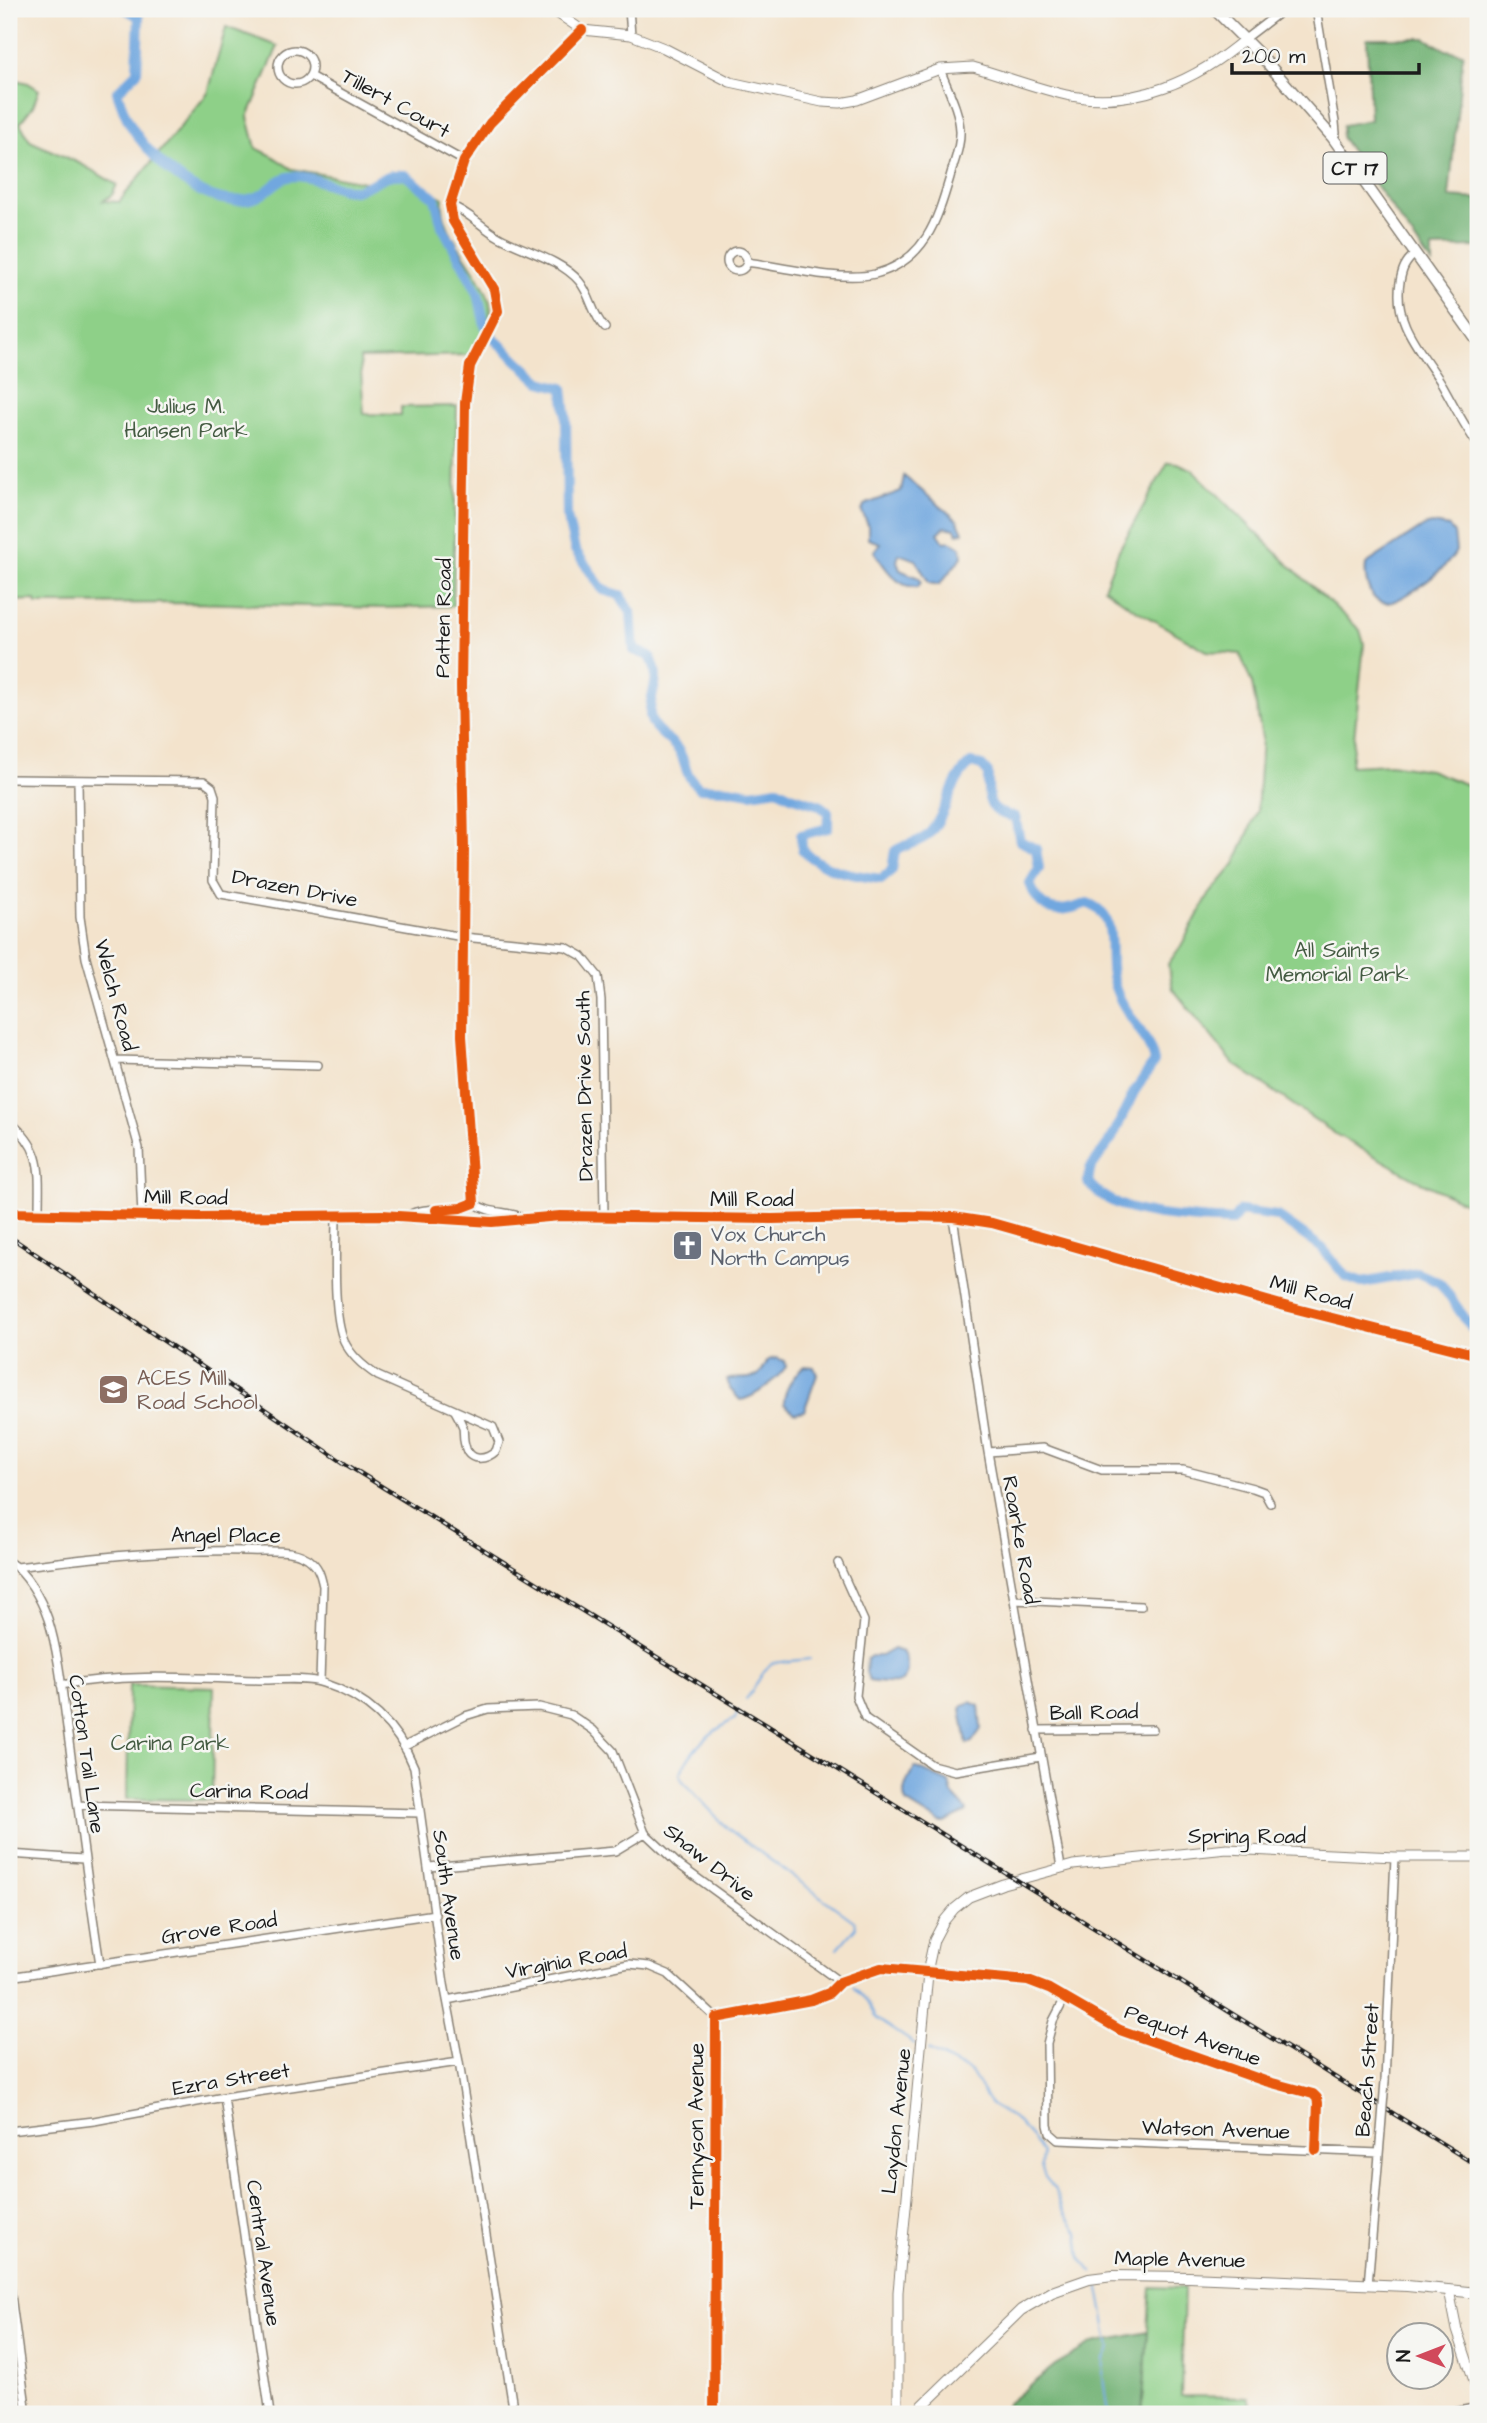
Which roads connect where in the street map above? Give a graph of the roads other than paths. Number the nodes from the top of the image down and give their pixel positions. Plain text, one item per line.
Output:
1 (551, 9) edge
2 (629, 9) edge
3 (1214, 9) edge
4 (1284, 9) edge
5 (1316, 9) edge
6 (582, 30) junction
7 (631, 35) junction
8 (1245, 39) junction
9 (940, 69) junction
10 (310, 76) junction
11 (1333, 138) junction
12 (464, 161) junction
13 (450, 205) junction
14 (1415, 254) junction
15 (747, 262) dead end
16 (605, 328) dead end
17 (1478, 342) edge
18 (1478, 445) edge
19 (9, 779) edge
20 (78, 780) junction
21 (463, 937) junction
22 (115, 1060) junction
23 (317, 1065) dead end
24 (9, 1121) edge
25 (474, 1203) junction
26 (9, 1213) edge
27 (39, 1213) junction
28 (336, 1215) junction
29 (142, 1216) junction
30 (406, 1217) junction
31 (604, 1217) junction
32 (953, 1217) junction
33 (527, 1220) junction
34 (1478, 1355) edge
35 (455, 1412) junction
36 (988, 1452) junction
37 (1270, 1503) dead end
38 (9, 1562) edge
39 (838, 1563) dead end
40 (17, 1567) junction
41 (1014, 1600) junction
42 (1141, 1606) dead end
43 (320, 1681) junction
44 (61, 1685) junction
45 (1153, 1729) dead end
46 (1036, 1730) junction
47 (405, 1746) junction
48 (1041, 1756) junction
49 (78, 1805) junction
50 (419, 1813) junction
51 (645, 1833) junction
52 (9, 1854) edge
53 (1395, 1857) junction
54 (1478, 1857) edge
55 (83, 1859) junction
56 (429, 1867) junction
57 (1061, 1867) junction
58 (1018, 1880) joint
59 (435, 1914) junction
60 (100, 1964) junction
61 (929, 1971) junction
62 (9, 1977) edge
63 (840, 1982) junction
64 (1065, 1998) junction
65 (447, 2000) junction
66 (716, 2018) junction
67 (459, 2062) junction
68 (224, 2097) junction
69 (9, 2131) edge
70 (1316, 2150) junction
71 (1379, 2153) junction
72 (9, 2280) edge
73 (1368, 2285) junction
74 (1449, 2290) junction
75 (1478, 2293) edge
76 (1478, 2393) edge
77 (1478, 2407) edge
78 (925, 2409) edge
79 (27, 2414) edge
80 (270, 2414) edge
81 (514, 2414) edge
82 (714, 2414) edge
83 (898, 2414) edge
84 (914, 2414) edge
85 (1445, 2414) edge

1 - 6 street
2 - 7 street
3 - 8 main road, CT 17
4 - 8 street
5 - 11 street
6 - 7 street
6 - 12 street
7 - 9 street
8 - 9 street
8 - 11 main road, CT 17
9 - 15 street
10 - 10 street, Tillert Court
10 - 12 street, Tillert Court
11 - 14 main road, CT 17
12 - 13 street
13 - 16 street
13 - 21 street, Patten Road
14 - 17 main road, CT 17
14 - 18 street
19 - 20 street, Drazen Drive
20 - 21 street, Drazen Drive
20 - 22 street, Welch Road
21 - 25 street, Patten Road
21 - 31 street, Drazen Drive South
22 - 23 street
22 - 29 street, Welch Road
24 - 27 street
25 - 30 street
25 - 33 street
26 - 27 street, Mill Road
27 - 29 street, Mill Road
28 - 29 street, Mill Road
28 - 30 street, Mill Road
28 - 35 street
30 - 33 street, Mill Road
31 - 32 street, Mill Road
31 - 33 street, Mill Road
32 - 34 street, Mill Road
32 - 36 street, Roarke Road
35 - 35 street
36 - 37 street
36 - 41 street, Roarke Road
38 - 40 street, Cotton Tail Lane
39 - 48 street
40 - 43 street, Angel Place
40 - 44 street, Cotton Tail Lane
41 - 42 street
41 - 46 street, Roarke Road
43 - 44 street, South Avenue
43 - 47 street, South Avenue
44 - 49 street, Cotton Tail Lane
45 - 46 street, Ball Road
46 - 48 street, Roarke Road
47 - 50 street, South Avenue
47 - 51 street, Shaw Drive
48 - 57 street, Roarke Road
49 - 50 street, Carina Road
49 - 55 street, Cotton Tail Lane
50 - 56 street, South Avenue
51 - 56 street
51 - 63 street, Shaw Drive
52 - 55 street
53 - 54 street, Spring Road
53 - 57 street, Spring Road
53 - 71 street, Beach Street, bridge
55 - 60 street, Cotton Tail Lane
56 - 59 street, South Avenue
57 - 58 street, Spring Road
58 - 61 street, Laydon Avenue
59 - 60 street, Grove Road
59 - 65 street, South Avenue
60 - 62 street, Grove Road
61 - 63 street, Tennyson Avenue
61 - 64 street, Pequot Avenue
61 - 83 street, Laydon Avenue
63 - 66 street, Tennyson Avenue
64 - 70 street, Pequot Avenue
64 - 70 street, Watson Avenue
65 - 66 street, Virginia Road
65 - 67 street, South Avenue
66 - 82 street, Tennyson Avenue
67 - 68 street, Ezra Street
67 - 81 street, South Avenue
68 - 69 street, Ezra Street
68 - 80 street, Central Avenue
70 - 71 street, Watson Avenue
71 - 73 street, Beach Street
72 - 79 street
73 - 74 main road, Maple Avenue
73 - 78 main road, Maple Avenue
74 - 75 main road, Maple Avenue
74 - 76 street
77 - 85 street
78 - 84 main road, Maple Avenue

